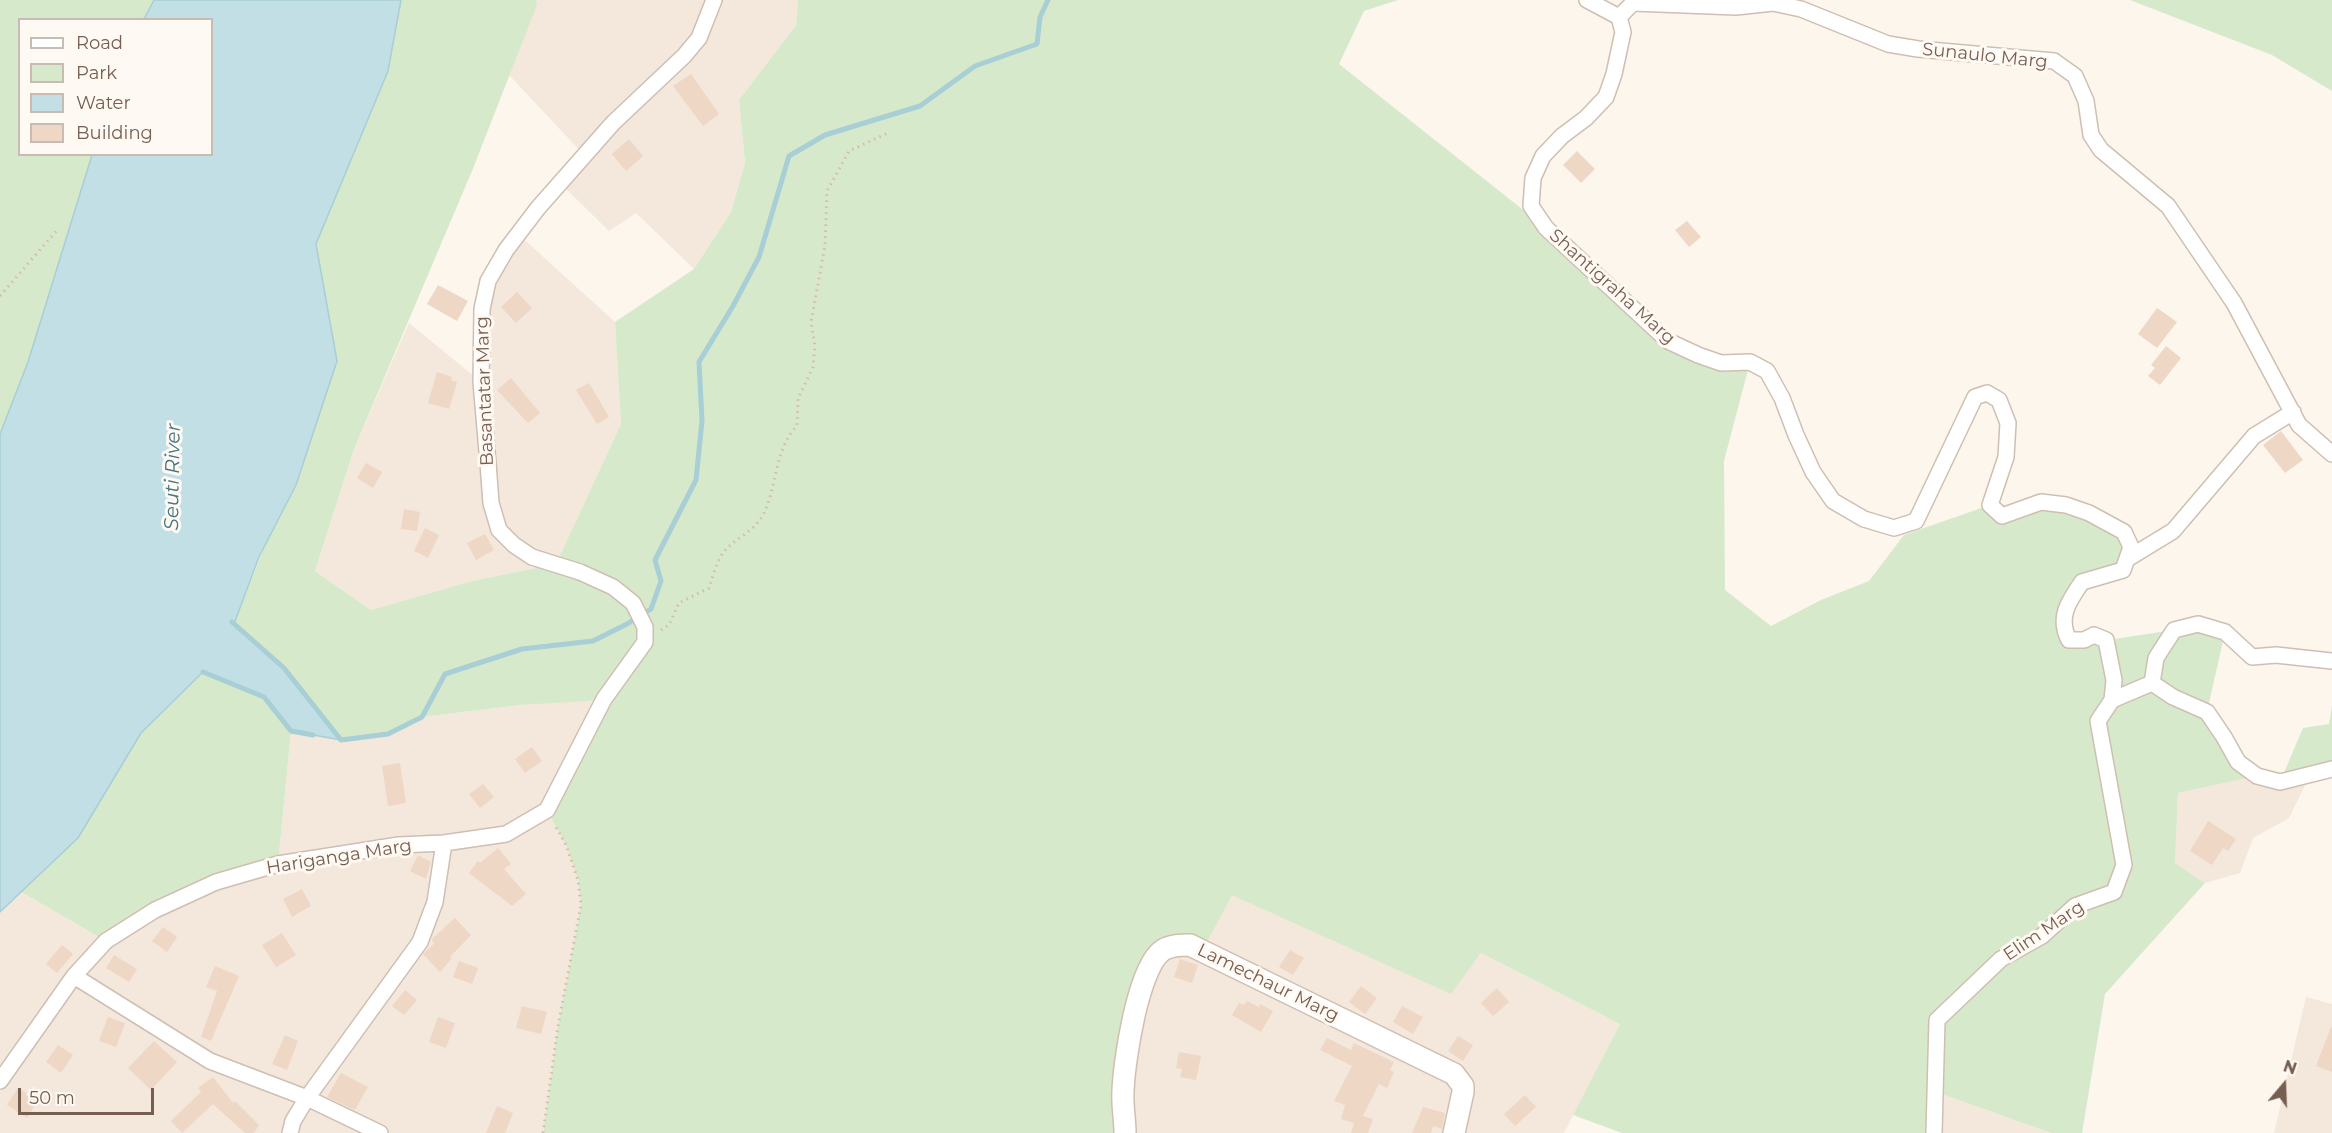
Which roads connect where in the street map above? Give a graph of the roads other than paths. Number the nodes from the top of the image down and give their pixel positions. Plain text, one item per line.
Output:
1 (714, 0) edge
2 (1587, 0) edge
3 (1620, 17) junction
4 (2292, 412) junction
5 (2332, 454) edge
6 (2127, 559) junction
7 (2332, 661) edge
8 (2152, 683) junction
9 (2112, 700) junction
10 (2332, 769) edge
11 (547, 810) joint
12 (444, 843) junction
13 (74, 976) junction
14 (0, 1081) edge
15 (307, 1098) junction
16 (290, 1133) edge
17 (380, 1133) edge
18 (1125, 1133) edge
19 (1454, 1133) edge
20 (1934, 1133) edge

1 - 11 street, Basantatar Marg
2 - 3 street
3 - 4 street, Sunaulo Marg
3 - 6 street, Shantigraha Marg
4 - 5 street, Sunaulo Marg
4 - 6 street
6 - 9 street
7 - 8 street
8 - 9 street
8 - 10 street
9 - 20 street, Elim Marg
11 - 12 street, Hariganga Marg
12 - 13 street, Hariganga Marg
12 - 15 street
13 - 14 street, Hariganga Marg
13 - 15 street
15 - 16 street
15 - 17 street
18 - 19 street, Lamechaur Marg

